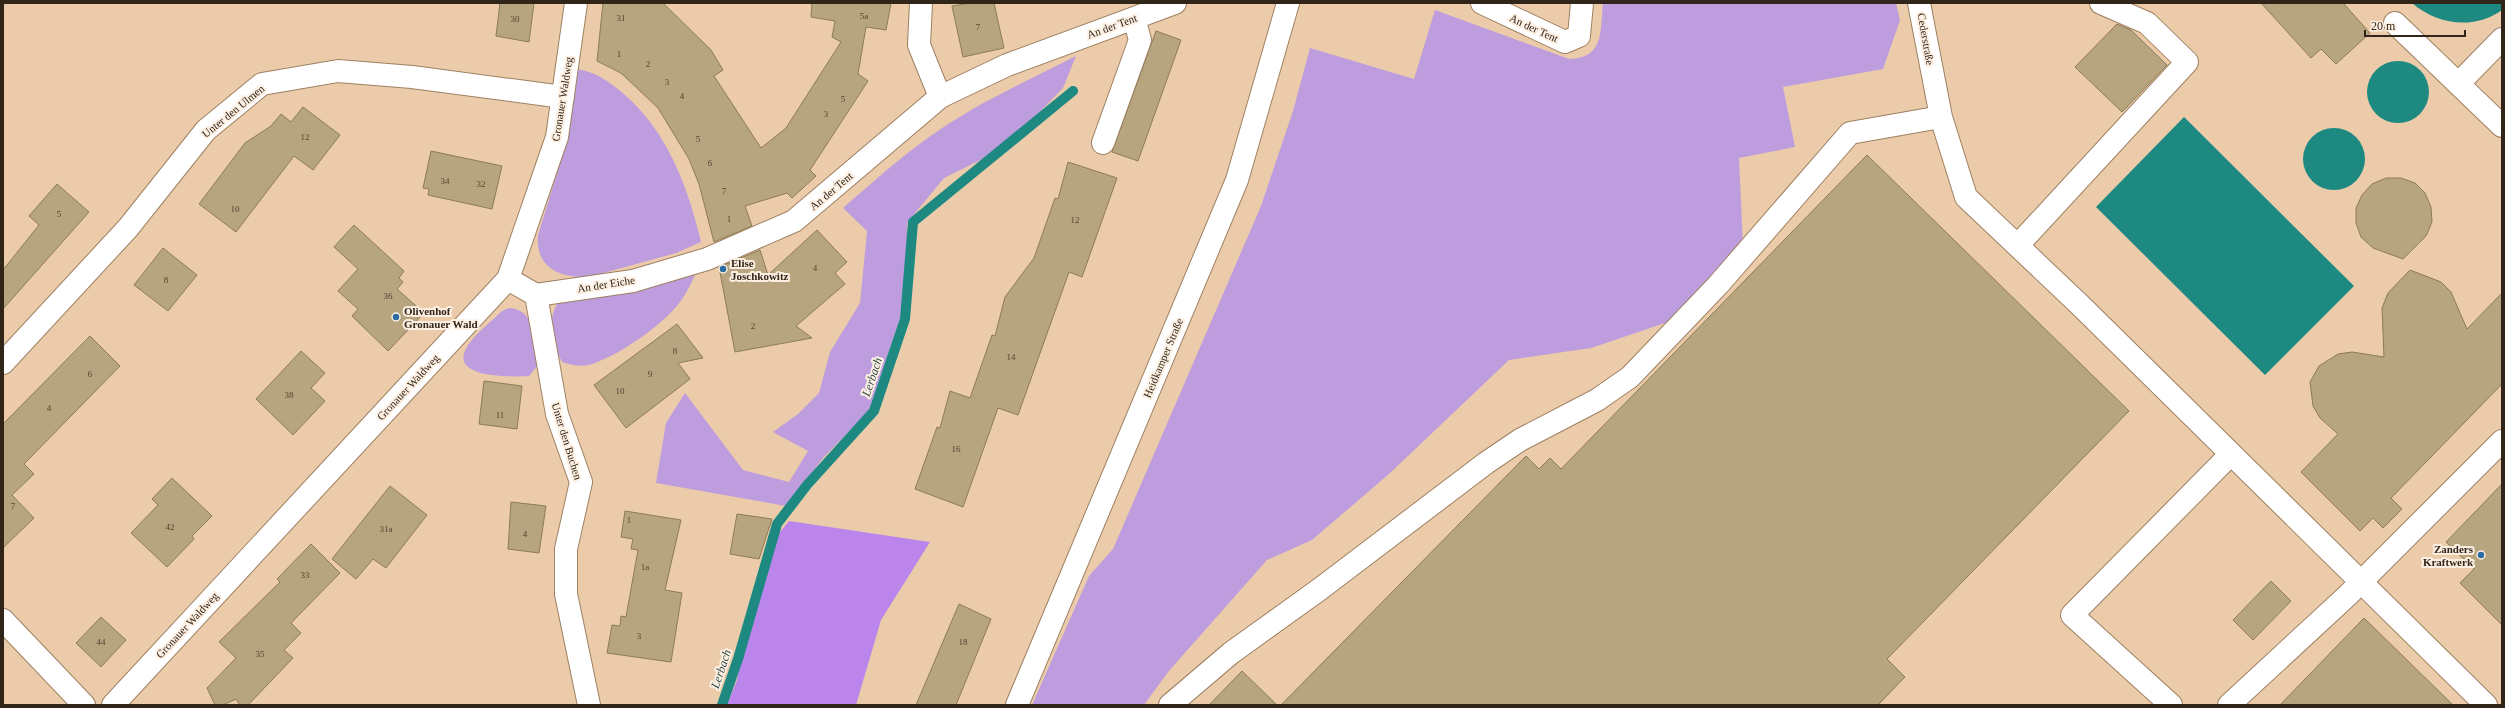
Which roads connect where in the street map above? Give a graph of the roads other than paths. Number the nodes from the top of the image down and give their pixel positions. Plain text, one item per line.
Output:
1 (576, 3) edge
2 (921, 3) edge
3 (1175, 3) edge
4 (1288, 3) edge
5 (1482, 3) edge
6 (1582, 3) edge
7 (1919, 3) edge
8 (2100, 3) edge
9 (1134, 18) junction
10 (2395, 23) dead end
11 (2502, 39) edge
12 (2458, 84) junction
13 (563, 97) junction
14 (940, 97) junction
15 (1941, 117) junction
16 (2502, 126) edge
17 (1103, 143) dead end
18 (2018, 245) junction
19 (707, 259) joint
20 (508, 279) junction
21 (536, 296) junction
22 (3, 363) edge
23 (2502, 441) edge
24 (2231, 454) junction
25 (2360, 582) junction
26 (3, 620) edge
27 (84, 705) edge
28 (113, 705) edge
29 (589, 705) edge
30 (1017, 705) edge
31 (1170, 705) edge
32 (2171, 705) edge
33 (2230, 705) edge
34 (2486, 705) edge

1 - 13 street, Gronauer Waldweg
2 - 14 street
3 - 9 street, An der Tent
4 - 30 street, Heidkamper Straße
5 - 6 street, An der Tent
7 - 15 street, Cederstraße
8 - 18 street
9 - 14 street, An der Tent
9 - 17 street
10 - 12 street
11 - 12 street
12 - 16 street
13 - 20 street, Gronauer Waldweg
13 - 22 street, Unter den Ulmen
14 - 19 street, An der Tent
15 - 18 street, Cederstraße
15 - 31 street
18 - 24 street, Cederstraße
19 - 21 street, An der Eiche
20 - 21 street
20 - 28 street, Gronauer Waldweg
21 - 29 street, Unter den Buchen
23 - 25 street
24 - 25 street, Cederstraße
24 - 32 street
25 - 33 street
25 - 34 street, Cederstraße
26 - 27 street

